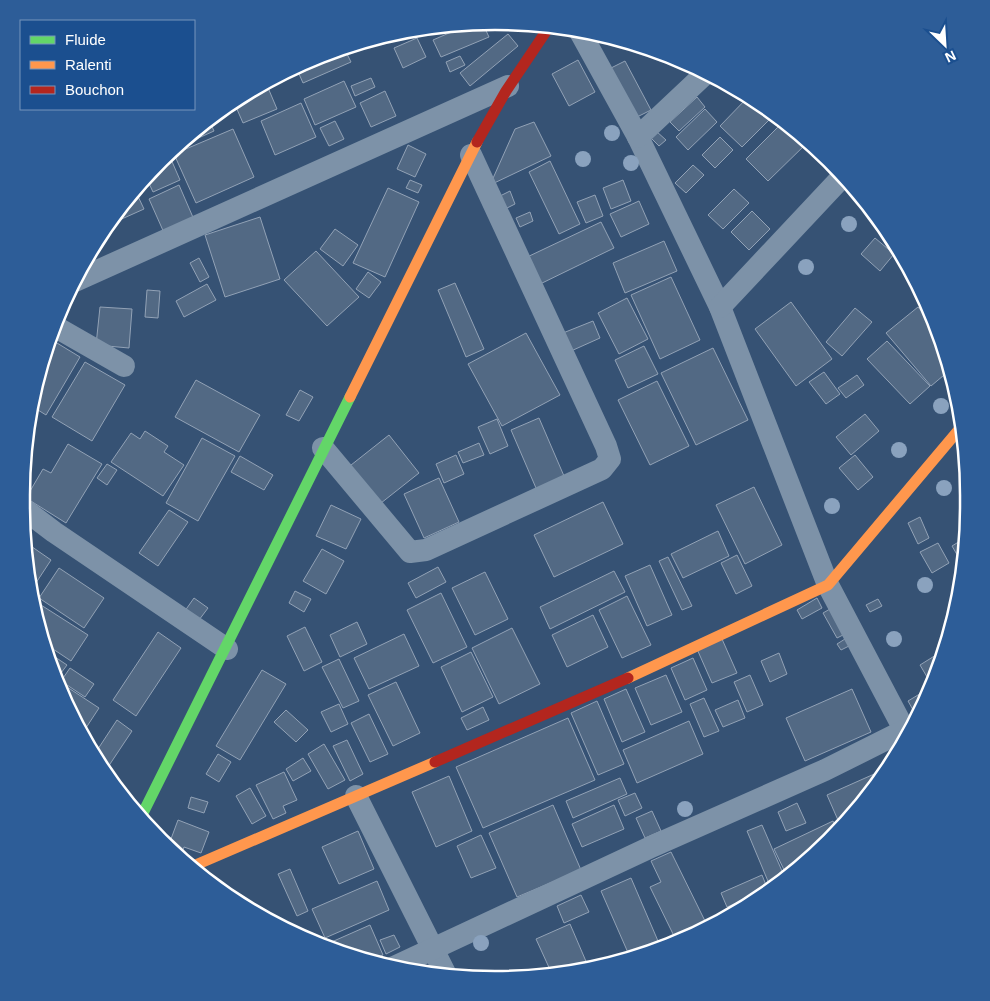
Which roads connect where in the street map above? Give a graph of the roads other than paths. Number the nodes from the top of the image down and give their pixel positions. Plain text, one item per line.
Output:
1 (545, 33) edge
2 (584, 39) edge
3 (701, 78) edge
4 (508, 86) junction
5 (638, 137) junction
6 (471, 155) junction
7 (838, 181) edge
8 (84, 277) edge
9 (720, 307) junction
10 (61, 330) edge
11 (124, 366) dead end
12 (956, 433) edge
13 (323, 448) junction
14 (30, 514) edge
15 (828, 586) junction
16 (227, 649) junction
17 (904, 728) edge
18 (900, 736) edge
19 (356, 796) junction
20 (144, 812) edge
21 (198, 864) edge
22 (433, 948) junction
23 (404, 962) edge
24 (443, 968) edge

1 - 4 street
2 - 5 street
3 - 5 street
4 - 6 street
4 - 8 street
5 - 9 street
6 - 13 street
6 - 13 street
7 - 9 street
9 - 15 street
10 - 11 street
12 - 15 street
13 - 16 street
14 - 16 street
15 - 17 street
15 - 19 street
16 - 20 street
18 - 22 street
19 - 21 street
19 - 22 street
22 - 23 street
22 - 24 street

